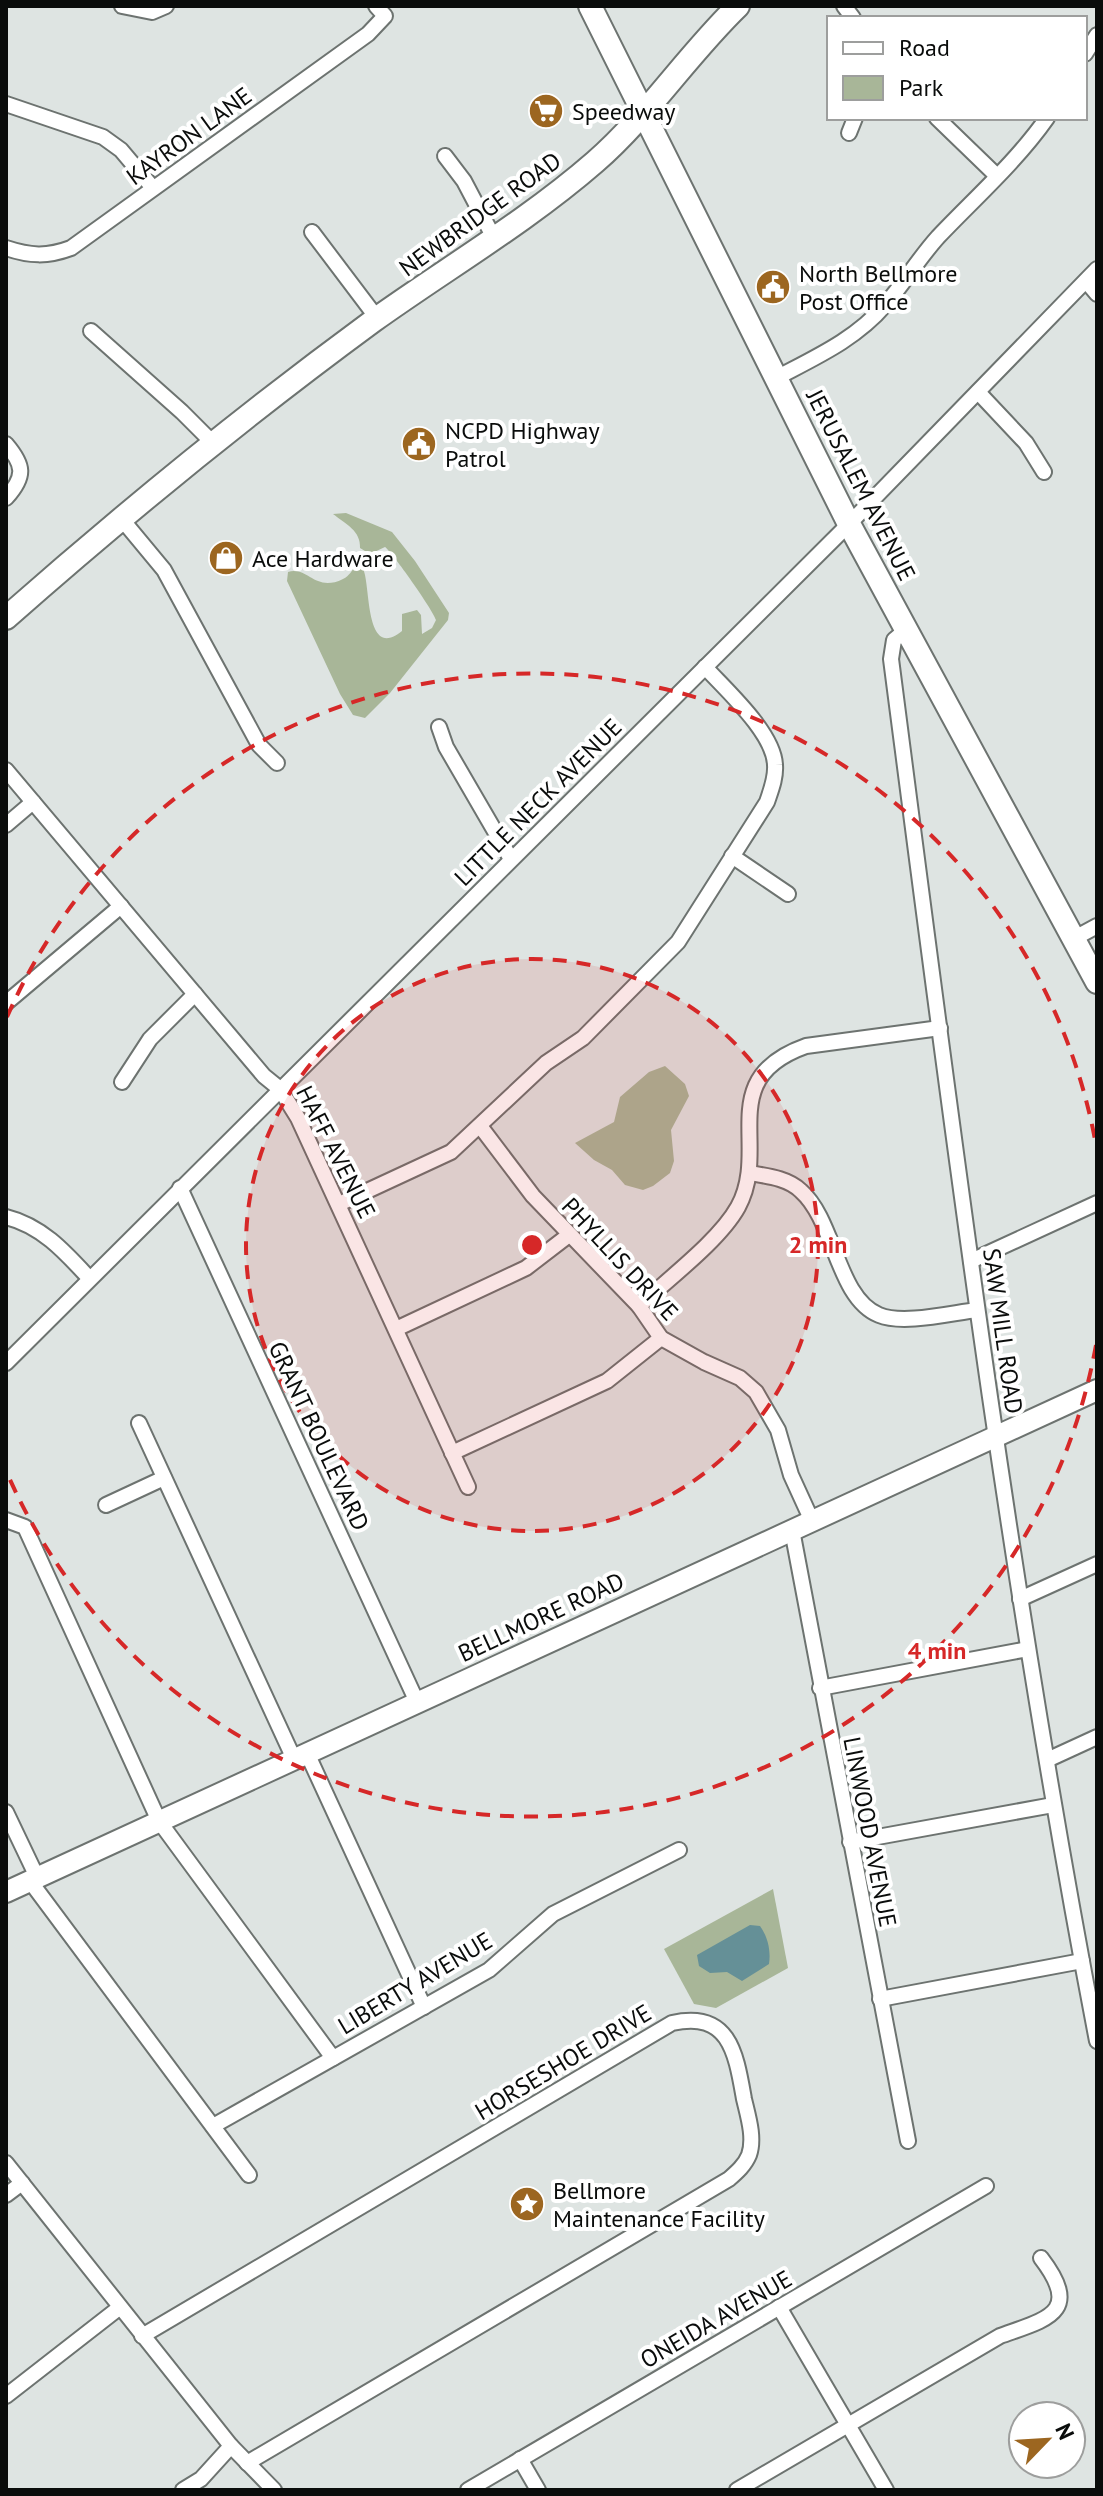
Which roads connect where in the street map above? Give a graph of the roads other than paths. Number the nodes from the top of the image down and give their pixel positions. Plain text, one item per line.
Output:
1 (122, 6) edge
2 (166, 6) edge
3 (590, 6) edge
4 (738, 6) edge
5 (380, 11) edge
6 (6, 104) edge
7 (643, 110) junction
8 (854, 120) edge
9 (939, 120) edge
10 (1045, 120) edge
11 (849, 133) dead end
12 (445, 156) dead end
13 (997, 176) junction
14 (153, 188) junction
15 (312, 232) dead end
16 (494, 238) junction
17 (6, 248) edge
18 (1097, 269) edge
19 (1086, 281) junction
20 (1097, 294) edge
21 (377, 318) junction
22 (91, 331) dead end
23 (778, 377) junction
24 (978, 392) junction
25 (212, 442) junction
26 (6, 444) edge
27 (1044, 472) dead end
28 (6, 498) edge
29 (120, 517) junction
30 (849, 524) junction
31 (6, 618) edge
32 (906, 630) junction
33 (705, 667) junction
34 (439, 727) dead end
35 (277, 763) dead end
36 (6, 770) edge
37 (33, 802) junction
38 (6, 825) edge
39 (732, 856) junction
40 (511, 859) junction
41 (788, 894) dead end
42 (121, 906) junction
43 (1097, 926) edge
44 (1073, 939) junction
45 (1097, 982) edge
46 (195, 994) junction
47 (6, 1003) edge
48 (940, 1028) junction
49 (122, 1082) dead end
50 (280, 1089) junction
51 (480, 1126) junction
52 (749, 1173) junction
53 (180, 1188) junction
54 (1097, 1203) edge
55 (339, 1204) junction
56 (6, 1217) edge
57 (569, 1235) junction
58 (971, 1261) junction
59 (89, 1278) junction
60 (639, 1306) junction
61 (977, 1310) junction
62 (396, 1329) junction
63 (661, 1338) junction
64 (6, 1363) edge
65 (1097, 1390) edge
66 (139, 1423) dead end
67 (994, 1436) junction
68 (452, 1453) junction
69 (164, 1478) junction
70 (468, 1487) dead end
71 (106, 1505) dead end
72 (6, 1520) edge
73 (812, 1521) junction
74 (792, 1530) junction
75 (1097, 1564) edge
76 (1020, 1599) junction
77 (1028, 1649) junction
78 (820, 1688) junction
79 (417, 1702) junction
80 (1097, 1737) edge
81 (300, 1756) junction
82 (1047, 1760) junction
83 (1053, 1805) junction
84 (6, 1812) edge
85 (159, 1821) junction
86 (850, 1842) junction
87 (679, 1850) dead end
88 (33, 1879) junction
89 (6, 1892) edge
90 (1082, 1961) junction
91 (880, 1999) junction
92 (424, 2007) junction
93 (1097, 2041) edge
94 (333, 2058) junction
95 (213, 2126) junction
96 (908, 2141) dead end
97 (6, 2163) edge
98 (249, 2175) dead end
99 (22, 2183) junction
100 (986, 2186) dead end
101 (6, 2195) edge
102 (1041, 2258) dead end
103 (779, 2307) junction
104 (119, 2308) junction
105 (142, 2336) junction
106 (6, 2396) edge
107 (848, 2425) junction
108 (231, 2446) junction
109 (520, 2459) junction
110 (247, 2463) junction
111 (183, 2490) edge
112 (274, 2490) edge
113 (468, 2490) edge
114 (538, 2490) edge
115 (737, 2490) edge
116 (886, 2490) edge

1 - 2 street
3 - 7 main road, JERUSALEM AVENUE
4 - 7 main road, NEWBRIDGE ROAD
5 - 14 street, KAYRON LANE
6 - 14 street
7 - 16 main road, NEWBRIDGE ROAD
7 - 23 main road, JERUSALEM AVENUE
8 - 11 street
9 - 13 street
10 - 13 street
12 - 16 street
13 - 23 street
14 - 17 street, KAYRON LANE
15 - 21 street
16 - 21 main road, NEWBRIDGE ROAD
18 - 19 street, LITTLE NECK AVENUE
19 - 20 street
19 - 24 street, LITTLE NECK AVENUE
21 - 25 main road, NEWBRIDGE ROAD
22 - 25 street
23 - 30 main road, JERUSALEM AVENUE
24 - 27 street
24 - 30 street, LITTLE NECK AVENUE
25 - 29 main road, NEWBRIDGE ROAD
26 - 28 street
29 - 31 main road, NEWBRIDGE ROAD
29 - 35 street
30 - 32 main road, JERUSALEM AVENUE
30 - 33 street, LITTLE NECK AVENUE
32 - 44 main road, JERUSALEM AVENUE
32 - 48 street, SAW MILL ROAD
33 - 39 street
33 - 40 street, LITTLE NECK AVENUE
34 - 40 street
36 - 37 street, HAFF AVENUE
37 - 38 street
37 - 42 street, HAFF AVENUE
39 - 41 street
39 - 51 street
40 - 50 street, LITTLE NECK AVENUE
42 - 46 street, HAFF AVENUE
42 - 47 street
43 - 44 street
44 - 45 main road, JERUSALEM AVENUE
46 - 49 street
46 - 50 street, HAFF AVENUE
48 - 52 street
48 - 58 street, SAW MILL ROAD
50 - 53 street, LITTLE NECK AVENUE
50 - 55 street, HAFF AVENUE
51 - 55 street
51 - 57 street, PHYLLIS DRIVE
52 - 60 street
52 - 61 street
53 - 59 street, LITTLE NECK AVENUE
53 - 79 street, GRANT BOULEVARD
54 - 58 street
55 - 62 street, HAFF AVENUE
56 - 59 street
57 - 60 street, PHYLLIS DRIVE
57 - 62 street
58 - 61 street, SAW MILL ROAD
59 - 64 street, LITTLE NECK AVENUE
60 - 63 street, PHYLLIS DRIVE
61 - 67 street, SAW MILL ROAD
62 - 68 street, HAFF AVENUE
63 - 68 street
63 - 73 street, PHYLLIS DRIVE
65 - 67 main road, BELLMORE ROAD
66 - 69 street
67 - 73 main road, BELLMORE ROAD
67 - 76 street, SAW MILL ROAD
68 - 70 street, HAFF AVENUE
69 - 71 street
69 - 81 street
72 - 85 street
73 - 74 main road, BELLMORE ROAD
74 - 78 street, LINWOOD AVENUE
74 - 79 main road, BELLMORE ROAD
75 - 76 street
76 - 77 street, SAW MILL ROAD
77 - 78 street
77 - 82 street, SAW MILL ROAD
78 - 86 street, LINWOOD AVENUE
79 - 81 main road, BELLMORE ROAD
80 - 82 street
81 - 85 main road, BELLMORE ROAD
81 - 92 street
82 - 83 street, SAW MILL ROAD
83 - 86 street
83 - 90 street, SAW MILL ROAD
84 - 88 street
85 - 88 main road, BELLMORE ROAD
85 - 94 street
86 - 91 street, LINWOOD AVENUE
87 - 92 street, LIBERTY AVENUE
88 - 89 main road, BELLMORE ROAD
88 - 95 street
90 - 91 street
90 - 93 street, SAW MILL ROAD
91 - 96 street, LINWOOD AVENUE
92 - 94 street, LIBERTY AVENUE
94 - 95 street, LIBERTY AVENUE
95 - 98 street
97 - 99 street
99 - 101 street
99 - 104 street
100 - 103 street, ONEIDA AVENUE
102 - 107 street
103 - 107 street
103 - 109 street, ONEIDA AVENUE
104 - 105 street
104 - 106 street
105 - 108 street
105 - 110 street, HORSESHOE DRIVE
107 - 115 street
107 - 116 street
108 - 110 street
108 - 111 street
109 - 113 street, ONEIDA AVENUE
109 - 114 street
110 - 112 street

